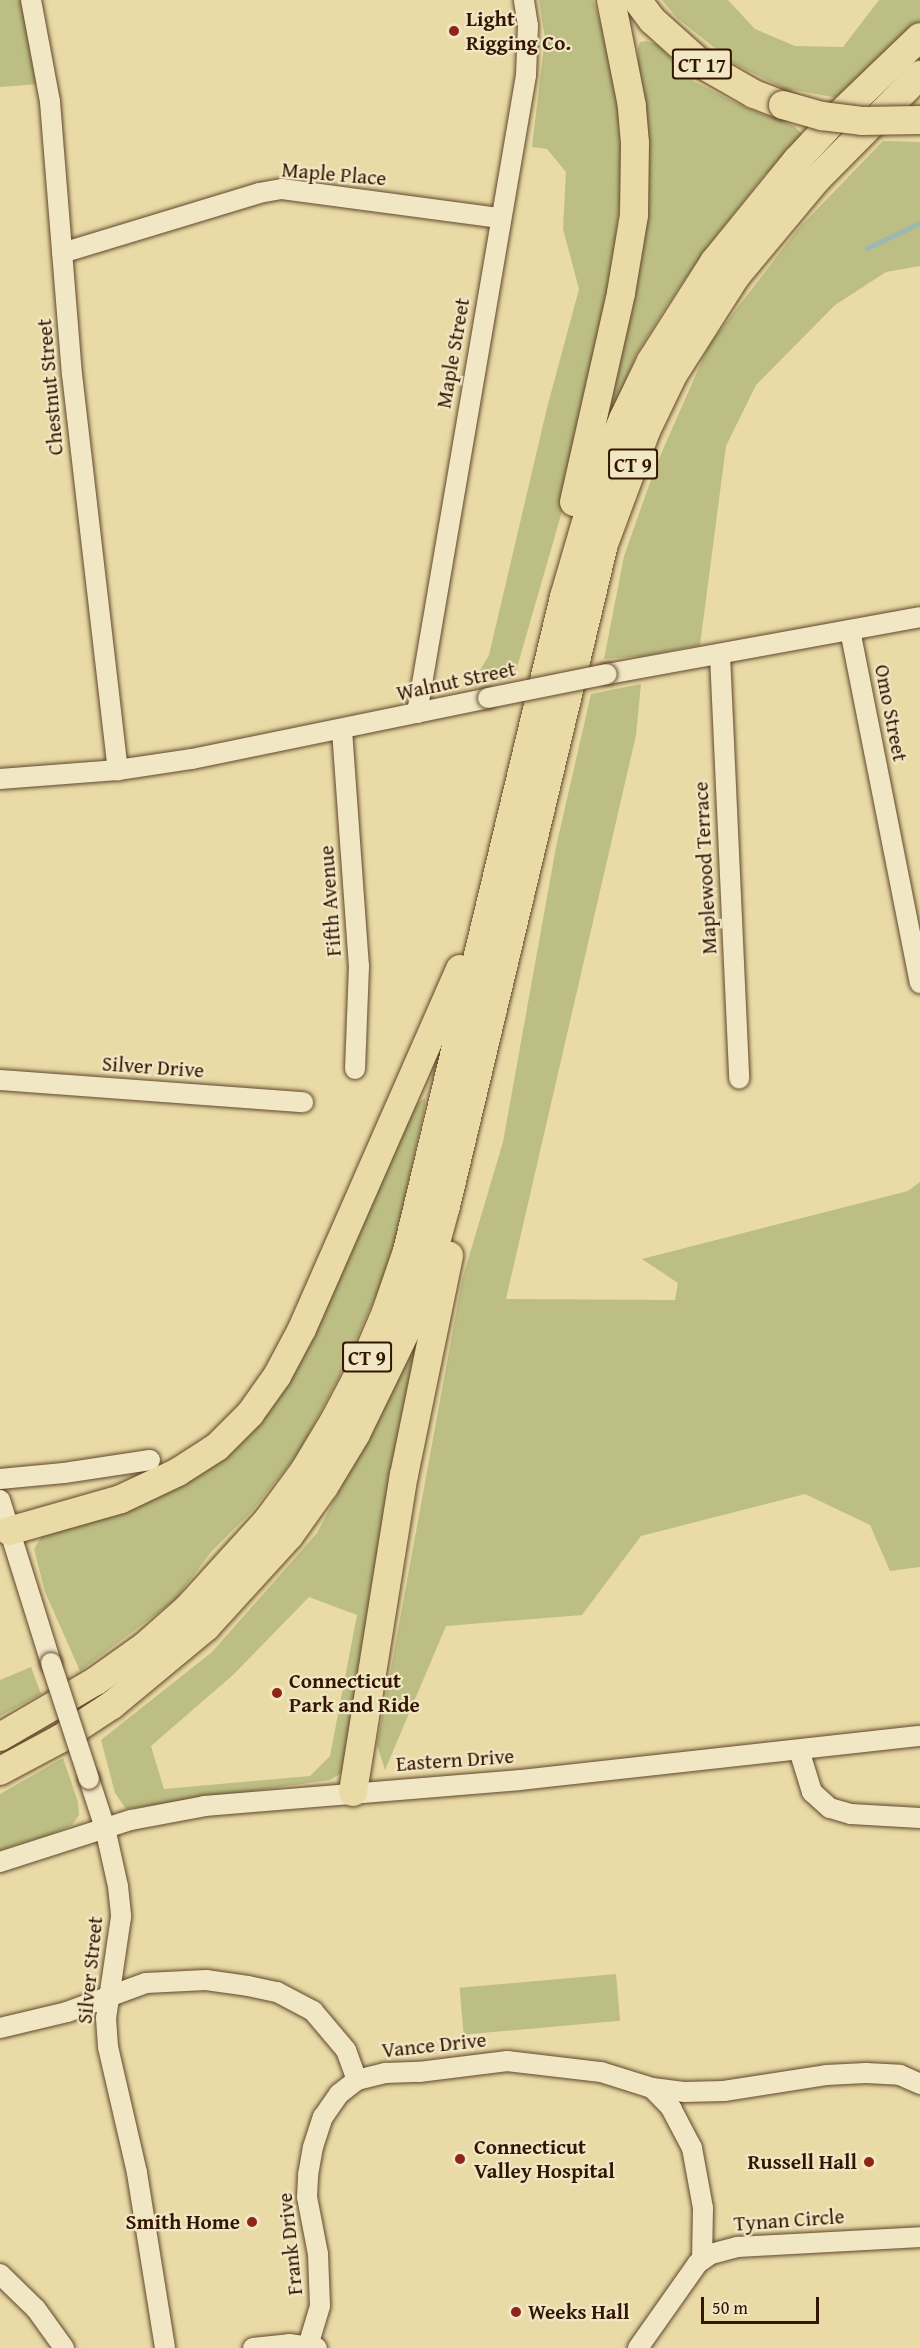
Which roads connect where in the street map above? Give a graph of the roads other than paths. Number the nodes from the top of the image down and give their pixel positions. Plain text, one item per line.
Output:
1 (31, 0) edge
2 (524, 0) edge
3 (611, 0) edge
4 (637, 0) edge
5 (920, 37) edge
6 (920, 75) edge
7 (920, 120) edge
8 (500, 218) junction
9 (62, 253) junction
10 (920, 617) edge
11 (850, 630) junction
12 (720, 655) junction
13 (417, 713) junction
14 (533, 725) junction
15 (342, 730) junction
16 (118, 770) junction
17 (0, 779) edge
18 (507, 837) junction
19 (510, 936) junction
20 (920, 983) edge
21 (355, 1069) dead end
22 (739, 1079) dead end
23 (0, 1080) edge
24 (303, 1102) dead end
25 (150, 1460) dead end
26 (0, 1479) edge
27 (0, 1500) edge
28 (9, 1531) junction
29 (920, 1736) edge
30 (0, 1737) edge
31 (799, 1750) junction
32 (0, 1771) edge
33 (354, 1792) junction
34 (920, 1818) edge
35 (105, 1828) junction
36 (0, 1862) edge
37 (109, 1996) junction
38 (0, 2028) edge
39 (357, 2080) junction
40 (920, 2084) edge
41 (652, 2088) junction
42 (920, 2237) edge
43 (702, 2260) junction
44 (0, 2274) edge
45 (312, 2347) edge
46 (64, 2348) edge
47 (165, 2348) edge
48 (252, 2348) edge
49 (638, 2348) edge

1 - 9 street, Chestnut Street
2 - 8 street, Maple Street
3 - 14 highway
4 - 7 highway, CT 17, bridge
5 - 14 highway, CT 9
6 - 19 highway, CT 9
8 - 9 street, Maple Place
8 - 13 street, Maple Street
9 - 16 street, Chestnut Street
10 - 11 street, Walnut Street
11 - 12 street, Walnut Street
11 - 20 street, Omo Street
12 - 13 street, Walnut Street, bridge
12 - 22 street, Maplewood Terrace
13 - 15 street, Walnut Street
14 - 18 highway, CT 9
15 - 16 street, Walnut Street
15 - 21 street, Fifth Avenue
16 - 17 street, Walnut Street
18 - 28 highway
18 - 30 highway, CT 9
19 - 32 highway, CT 9
19 - 33 highway
23 - 24 street, Silver Drive
25 - 26 street
27 - 28 street, Silver Street
28 - 35 street, Silver Street, bridge
29 - 31 street, Eastern Drive
31 - 33 street, Eastern Drive
31 - 34 street
33 - 35 street, Eastern Drive
35 - 36 street, Eastern Drive
35 - 37 street, Silver Street
37 - 38 street, Vance Drive
37 - 39 street, Vance Drive
37 - 47 street, Silver Street
39 - 41 street, Vance Drive
39 - 45 street, Frank Drive
40 - 41 street, Vance Drive
41 - 43 street
42 - 43 street, Tynan Circle
43 - 49 street, Tynan Circle
44 - 46 street
45 - 48 street

